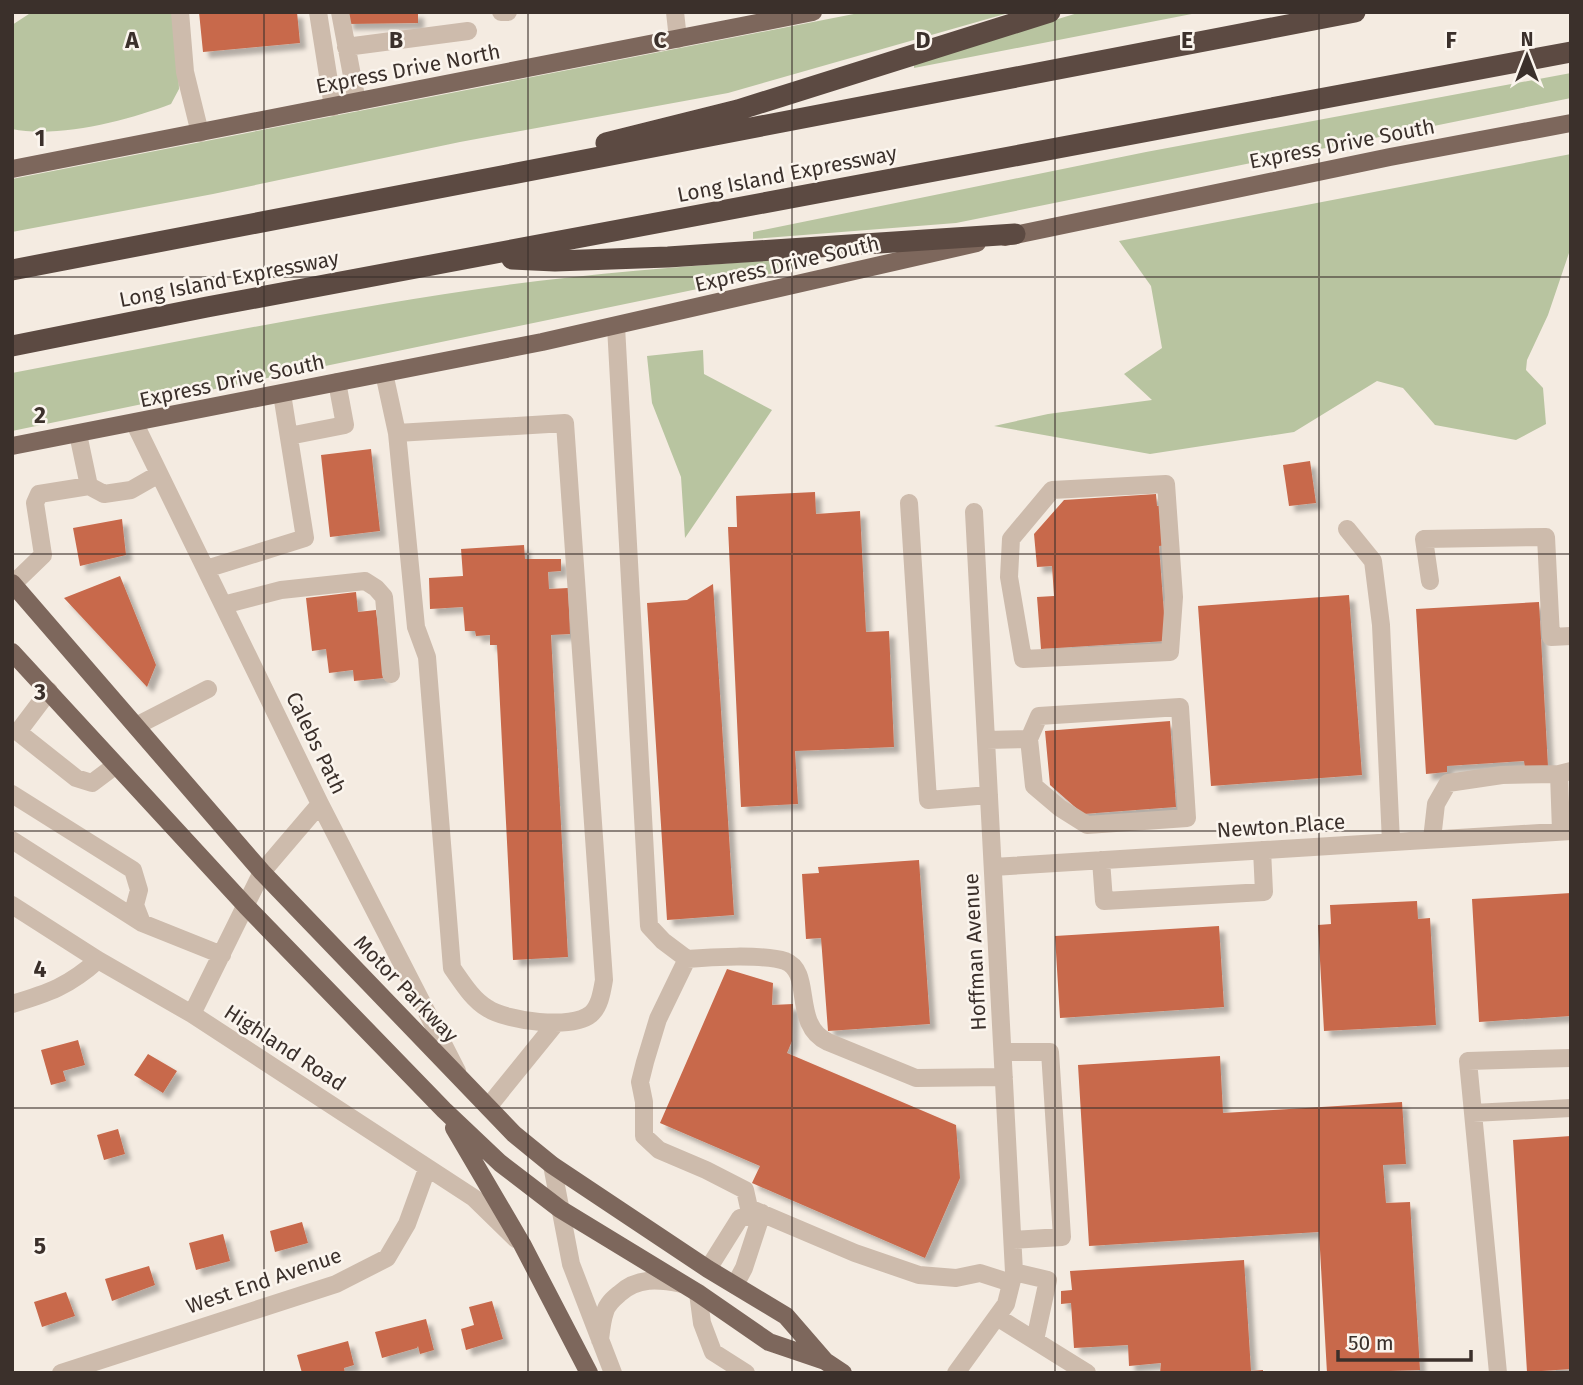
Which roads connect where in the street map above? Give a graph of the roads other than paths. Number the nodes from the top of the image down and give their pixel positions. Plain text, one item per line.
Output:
1 (180, 12) edge
2 (318, 12) edge
3 (340, 12) edge
4 (500, 12) edge
5 (508, 12) edge
6 (676, 12) edge
7 (811, 12) edge
8 (1050, 12) edge
9 (1355, 12) edge
10 (764, 17) edge
11 (468, 31) dead end
12 (678, 39) junction
13 (346, 47) junction
14 (1571, 52) edge
15 (357, 102) junction
16 (333, 107) junction
17 (1571, 123) edge
18 (200, 132) junction
19 (12, 169) edge
20 (352, 205) junction
21 (1015, 234) junction
22 (472, 258) junction
23 (12, 270) edge
24 (615, 326) junction
25 (12, 346) edge
26 (384, 373) junction
27 (338, 383) junction
28 (282, 394) junction
29 (135, 424) junction
30 (397, 433) junction
31 (78, 434) junction
32 (289, 436) junction
33 (12, 446) edge
34 (159, 474) junction
35 (89, 486) junction
36 (909, 503) dead end
37 (974, 512) dead end
38 (1347, 529) dead end
39 (206, 569) junction
40 (976, 577) junction
41 (1009, 577) junction
42 (1430, 581) dead end
43 (13, 584) edge
44 (223, 605) junction
45 (1571, 636) edge
46 (12, 652) edge
47 (391, 674) dead end
48 (208, 689) dead end
49 (49, 691) junction
50 (20, 716) edge
51 (136, 726) junction
52 (1029, 739) junction
53 (986, 740) junction
54 (116, 765) junction
55 (1565, 773) edge
56 (12, 794) edge
57 (989, 795) junction
58 (320, 804) junction
59 (1566, 831) edge
60 (1432, 839) junction
61 (12, 840) edge
62 (1391, 842) junction
63 (1262, 850) junction
64 (1101, 860) junction
65 (993, 867) junction
66 (262, 872) junction
67 (12, 905) edge
68 (246, 906) junction
69 (142, 923) junction
70 (222, 954) junction
71 (687, 959) junction
72 (98, 960) junction
73 (12, 1004) edge
74 (192, 1014) junction
75 (556, 1023) junction
76 (1003, 1052) junction
77 (1571, 1058) edge
78 (1004, 1077) junction
79 (461, 1080) junction
80 (488, 1107) junction
81 (1571, 1108) edge
82 (444, 1110) junction
83 (1473, 1114) junction
84 (552, 1165) junction
85 (427, 1169) junction
86 (560, 1209) junction
87 (762, 1213) junction
88 (1013, 1240) junction
89 (522, 1244) junction
90 (708, 1269) junction
91 (1013, 1278) junction
92 (735, 1285) junction
93 (692, 1289) junction
94 (997, 1317) junction
95 (1035, 1340) junction
96 (600, 1343) junction
97 (825, 1361) junction
98 (61, 1373) edge
99 (589, 1373) edge
100 (613, 1373) edge
101 (746, 1373) edge
102 (843, 1373) edge
103 (956, 1373) edge
104 (1087, 1373) edge
105 (1498, 1373) edge

1 - 18 street
2 - 16 street
3 - 13 street
4 - 5 street
6 - 12 street
7 - 10 main road, Express Drive North
8 - 20 highway
9 - 20 highway
10 - 12 main road, Express Drive North
11 - 13 street
12 - 15 main road, Express Drive North
13 - 15 street
14 - 22 highway, Long Island Expressway
15 - 16 main road, Express Drive North
16 - 18 main road, Express Drive North
17 - 21 main road, Express Drive South
18 - 19 main road, Express Drive North
20 - 23 highway
21 - 22 highway
21 - 24 main road, Express Drive South
22 - 25 highway, Long Island Expressway
24 - 26 main road, Express Drive South
24 - 71 street
26 - 27 main road, Express Drive South
26 - 30 street
27 - 28 main road, Express Drive South
27 - 32 street
28 - 29 main road, Express Drive South
28 - 32 street
29 - 31 main road, Express Drive South
29 - 34 street, Calebs Path
30 - 75 street
30 - 75 street
31 - 33 main road, Express Drive South
31 - 35 street
32 - 39 street
34 - 35 street
34 - 39 street, Calebs Path
35 - 43 street
36 - 57 street
37 - 40 street, Hoffman Avenue
38 - 62 street
39 - 44 street, Calebs Path
40 - 41 street
40 - 53 street, Hoffman Avenue
41 - 41 street
42 - 45 street
43 - 51 main road, Motor Parkway
44 - 47 street
44 - 58 street, Calebs Path
46 - 49 main road, Motor Parkway
48 - 51 street
49 - 50 street
49 - 54 main road, Motor Parkway
50 - 54 street
51 - 66 main road, Motor Parkway
52 - 52 street
52 - 53 street
53 - 57 street, Hoffman Avenue
54 - 68 main road, Motor Parkway
55 - 59 street
55 - 60 street
56 - 69 street
57 - 65 street, Hoffman Avenue
58 - 66 street
58 - 79 street, Calebs Path
59 - 60 street, Newton Place
60 - 62 street, Newton Place
61 - 69 street
62 - 63 street, Newton Place
63 - 64 street, Newton Place
63 - 64 street
64 - 65 street, Newton Place
65 - 76 street, Hoffman Avenue
66 - 68 street
66 - 79 main road, Motor Parkway
67 - 72 street, Highland Road
68 - 70 street
68 - 82 main road, Motor Parkway
69 - 70 street
70 - 74 street
71 - 78 street
71 - 87 street
72 - 73 street
72 - 74 street, Highland Road
74 - 85 street, Highland Road
75 - 80 street
76 - 78 street, Hoffman Avenue
76 - 88 street
77 - 83 street
78 - 88 street, Hoffman Avenue
79 - 80 main road, Motor Parkway
80 - 84 main road, Motor Parkway
81 - 83 street
82 - 86 main road, Motor Parkway
82 - 89 main road
83 - 105 street
84 - 86 street
84 - 90 main road, Motor Parkway
85 - 89 street, Highland Road
85 - 98 street, West End Avenue
86 - 93 main road, Motor Parkway
86 - 96 street
87 - 90 street
87 - 91 street
87 - 92 street
88 - 91 street, Hoffman Avenue
89 - 99 main road
90 - 92 main road, Motor Parkway
91 - 94 street, Hoffman Avenue
91 - 95 street
92 - 97 main road, Motor Parkway
93 - 96 street
93 - 97 main road, Motor Parkway
93 - 101 street
94 - 95 street
94 - 103 street, Hoffman Avenue
95 - 104 street
96 - 100 street
97 - 102 main road, Motor Parkway

